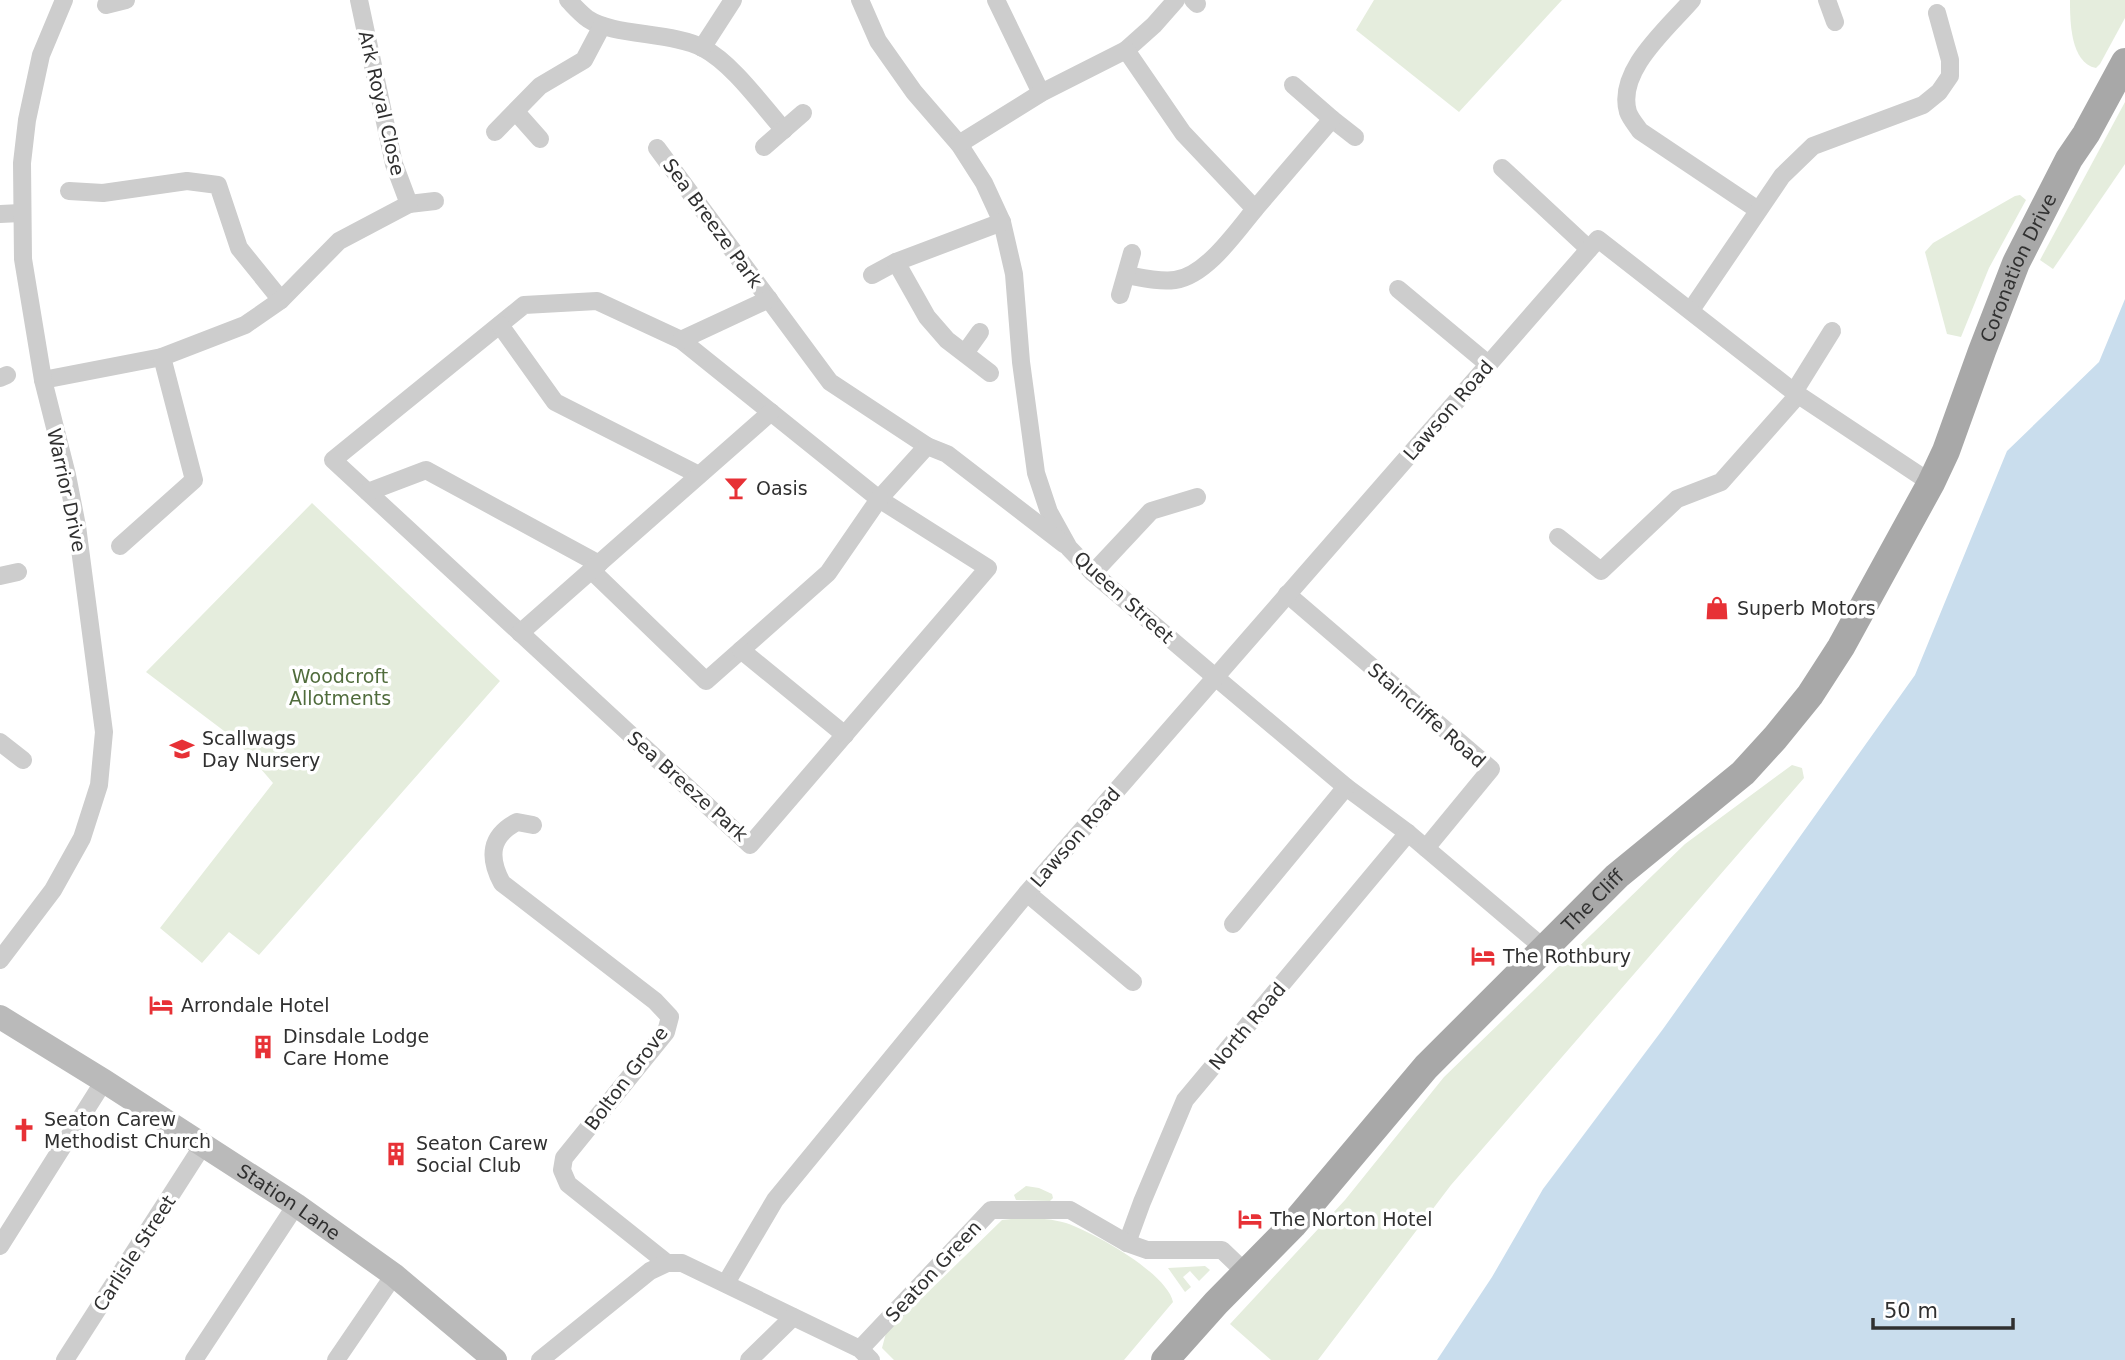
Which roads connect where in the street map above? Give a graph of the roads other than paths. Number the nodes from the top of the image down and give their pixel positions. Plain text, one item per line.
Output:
1 (64, 0) edge
2 (126, 0) edge
3 (359, 0) edge
4 (568, 0) edge
5 (733, 0) edge
6 (860, 0) edge
7 (996, 0) edge
8 (1176, 0) edge
9 (1692, 0) edge
10 (1827, 0) edge
11 (106, 5) dead end
12 (1937, 13) dead end
13 (1835, 22) dead end
14 (602, 26) junction
15 (702, 48) junction
16 (1126, 50) junction
17 (2125, 62) edge
18 (1293, 85) dead end
19 (1041, 93) junction
20 (516, 112) junction
21 (803, 113) dead end
22 (1332, 119) junction
23 (783, 130) junction
24 (495, 132) dead end
25 (1356, 137) dead end
26 (540, 139) dead end
27 (959, 144) junction
28 (764, 147) dead end
29 (657, 148) dead end
30 (1502, 168) dead end
31 (69, 191) dead end
32 (435, 201) dead end
33 (409, 204) junction
34 (1255, 209) junction
35 (1758, 210) junction
36 (21, 213) junction
37 (0, 214) edge
38 (1002, 222) junction
39 (1589, 249) junction
40 (1132, 253) dead end
41 (896, 262) junction
42 (872, 275) dead end
43 (1127, 275) junction
44 (1398, 289) dead end
45 (1120, 295) dead end
46 (769, 299) junction
47 (281, 300) junction
48 (1691, 310) junction
49 (500, 325) junction
50 (1832, 331) dead end
51 (980, 332) dead end
52 (681, 340) junction
53 (965, 354) junction
54 (162, 358) junction
55 (1488, 365) junction
56 (990, 373) dead end
57 (43, 380) junction
58 (1796, 393) junction
59 (771, 412) junction
60 (927, 446) junction
61 (699, 475) junction
62 (1931, 483) junction
63 (368, 492) junction
64 (1197, 497) dead end
65 (879, 499) junction
66 (1558, 537) dead end
67 (120, 547) dead end
68 (1069, 548) junction
69 (595, 567) junction
70 (1093, 573) junction
71 (1287, 594) junction
72 (520, 633) junction
73 (741, 650) junction
74 (1214, 676) junction
75 (845, 735) junction
76 (0, 742) edge
77 (23, 760) dead end
78 (1346, 787) junction
79 (533, 825) dead end
80 (1408, 833) junction
81 (1426, 848) junction
82 (1027, 893) junction
83 (1233, 924) dead end
84 (1545, 949) junction
85 (0, 960) edge
86 (1133, 982) dead end
87 (0, 1017) edge
88 (104, 1081) junction
89 (203, 1145) junction
90 (296, 1205) junction
91 (1127, 1243) junction
92 (0, 1246) edge
93 (667, 1263) junction
94 (1246, 1273) junction
95 (394, 1275) junction
96 (726, 1283) junction
97 (793, 1317) junction
98 (865, 1355) edge
99 (65, 1360) edge
100 (194, 1360) edge
101 (337, 1360) edge
102 (495, 1360) edge
103 (541, 1360) edge
104 (749, 1360) edge
105 (1165, 1360) edge

1 - 36 street, Warrior Drive
2 - 11 street
3 - 33 street, Ark Royal Close
4 - 14 street
5 - 15 street
6 - 27 street, Queen Street
7 - 19 street
8 - 16 street
9 - 35 street
10 - 13 street
12 - 35 street
14 - 15 street
14 - 20 street
15 - 23 street
16 - 19 street
16 - 34 street
17 - 62 main road, Coronation Drive
18 - 22 street
19 - 27 street
20 - 24 street
20 - 26 street
21 - 23 street
22 - 25 street
22 - 34 street
23 - 28 street
27 - 38 street, Queen Street
29 - 46 street, Sea Breeze Park
30 - 39 street
31 - 47 street
32 - 33 street
33 - 47 street
34 - 43 street
35 - 48 street
36 - 37 street
36 - 57 street, Warrior Drive
38 - 41 street
38 - 68 street, Queen Street
39 - 48 street
39 - 55 street, Lawson Road
40 - 43 street
41 - 42 street
41 - 53 street
43 - 45 street
44 - 55 street
46 - 52 street, Sea Breeze Park
46 - 60 street, Sea Breeze Park
47 - 54 street
48 - 58 street
49 - 52 street, Sea Breeze Park
49 - 61 street
49 - 63 street, Sea Breeze Park
50 - 58 street
51 - 53 street
52 - 59 street, Sea Breeze Park
53 - 56 street
54 - 57 street
54 - 67 street
55 - 71 street, Lawson Road
57 - 85 street, Warrior Drive
58 - 62 street
58 - 66 street
59 - 61 street
59 - 65 street, Sea Breeze Park
60 - 65 street
60 - 68 street, Sea Breeze Park
61 - 69 street
62 - 84 main road, The Cliff
63 - 69 street
63 - 72 street, Sea Breeze Park
64 - 70 street
65 - 73 street
65 - 75 street, Sea Breeze Park
68 - 70 street, Queen Street
69 - 72 street
69 - 73 street
70 - 74 street, Queen Street
71 - 74 street, Lawson Road
71 - 81 street, Staincliffe Road
72 - 75 street, Sea Breeze Park
73 - 75 street
74 - 78 street, Queen Street
74 - 82 street, Lawson Road
76 - 77 street
78 - 80 street, Queen Street
78 - 83 street
79 - 93 street, Bolton Grove
80 - 81 street, Queen Street
80 - 91 street, North Road
81 - 84 street, Queen Street
82 - 86 street, Lawson Road
82 - 96 street, Lawson Road
84 - 94 main road, The Cliff
87 - 88 main road, Station Lane
88 - 89 main road, Station Lane
88 - 92 street
89 - 90 main road, Station Lane
89 - 99 street, Carlisle Street
90 - 95 main road, Station Lane
90 - 100 street
91 - 94 street, Seaton Green
91 - 98 street, Seaton Green
93 - 96 street
93 - 103 street
94 - 105 main road, The Cliff
95 - 101 street
95 - 102 main road, Station Lane
96 - 97 street
97 - 98 street
97 - 104 street

